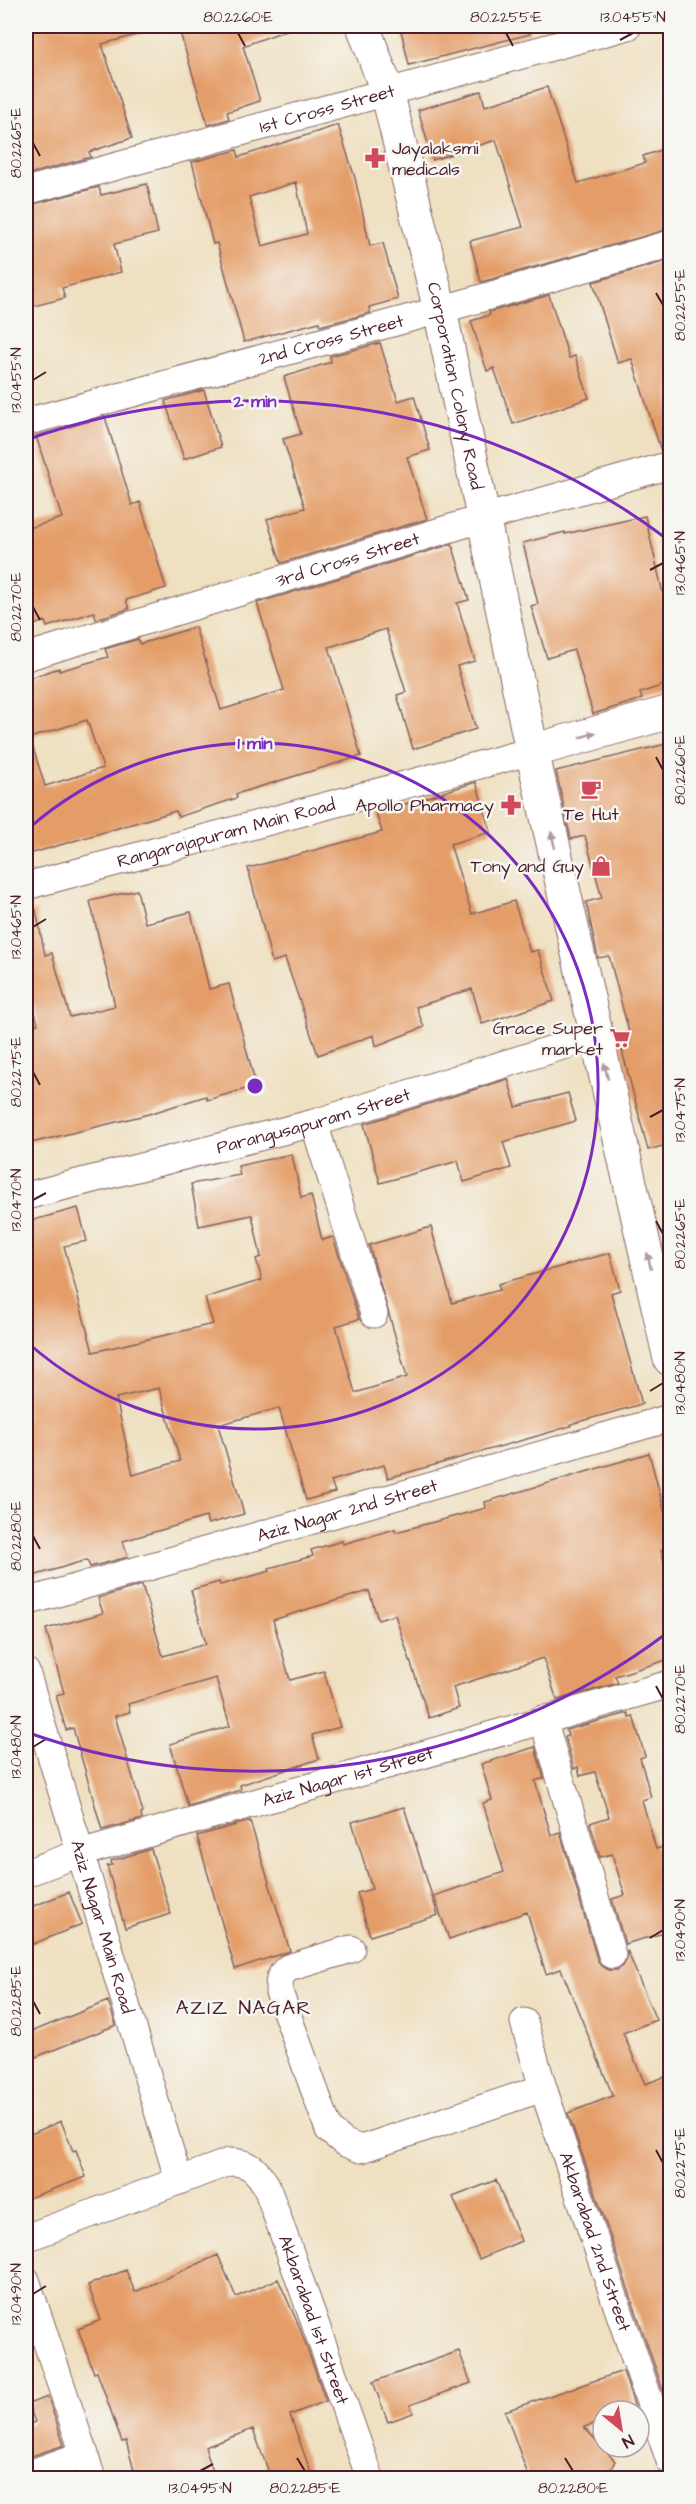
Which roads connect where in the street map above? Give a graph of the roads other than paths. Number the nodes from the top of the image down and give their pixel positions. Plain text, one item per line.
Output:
1 (363, 26) edge
2 (628, 26) edge
3 (387, 91) junction
4 (26, 191) edge
5 (670, 244) edge
6 (440, 310) junction
7 (26, 422) edge
8 (670, 465) edge
9 (484, 518) junction
10 (26, 657) edge
11 (670, 712) edge
12 (532, 751) junction
13 (26, 886) edge
14 (598, 1035) junction
15 (315, 1123) junction
16 (26, 1196) edge
17 (374, 1314) dead end
18 (670, 1359) edge
19 (670, 1418) edge
20 (26, 1602) edge
21 (26, 1672) edge
22 (670, 1684) edge
23 (543, 1719) junction
24 (80, 1853) junction
25 (26, 1873) edge
26 (351, 1949) dead end
27 (612, 1955) dead end
28 (524, 2022) dead end
29 (543, 2088) junction
30 (179, 2181) junction
31 (26, 2238) edge
32 (27, 2292) edge
33 (670, 2458) edge
34 (88, 2466) edge
35 (26, 2475) edge
36 (370, 2478) edge

1 - 3 main road, Corporation Colony Road
2 - 3 street, 1st Cross Street
3 - 4 street, 1st Cross Street
3 - 6 main road, Corporation Colony Road
5 - 6 street, 2nd Cross Street
6 - 7 street, 2nd Cross Street
6 - 9 main road, Corporation Colony Road
8 - 9 street, 3rd Cross Street
9 - 10 street, 3rd Cross Street
9 - 12 main road, Corporation Colony Road
12 -> 11 main road, Rangarajapuram Main Road
12 - 13 street, Rangarajapuram Main Road
14 -> 12 main road, Corporation Colony Road
14 - 15 street, Parangusapuram Street
18 -> 14 main road, Corporation Colony Road
15 - 16 street, Parangusapuram Street
15 - 17 street
19 - 20 street, Aziz Nagar 2nd Street
21 - 24 street, Aziz Nagar Main Road
22 - 23 street, Aziz Nagar 1st Street
23 - 24 street, Aziz Nagar 1st Street
23 - 27 street
24 - 25 street, Aziz Nagar 1st Street
24 - 30 street, Aziz Nagar Main Road
26 - 29 street
28 - 29 street, Akbarabad 2nd Street
29 - 33 street, Akbarabad 2nd Street
30 - 31 street
30 - 36 street, Akbarabad 1st Street
32 - 34 street
34 - 35 street

